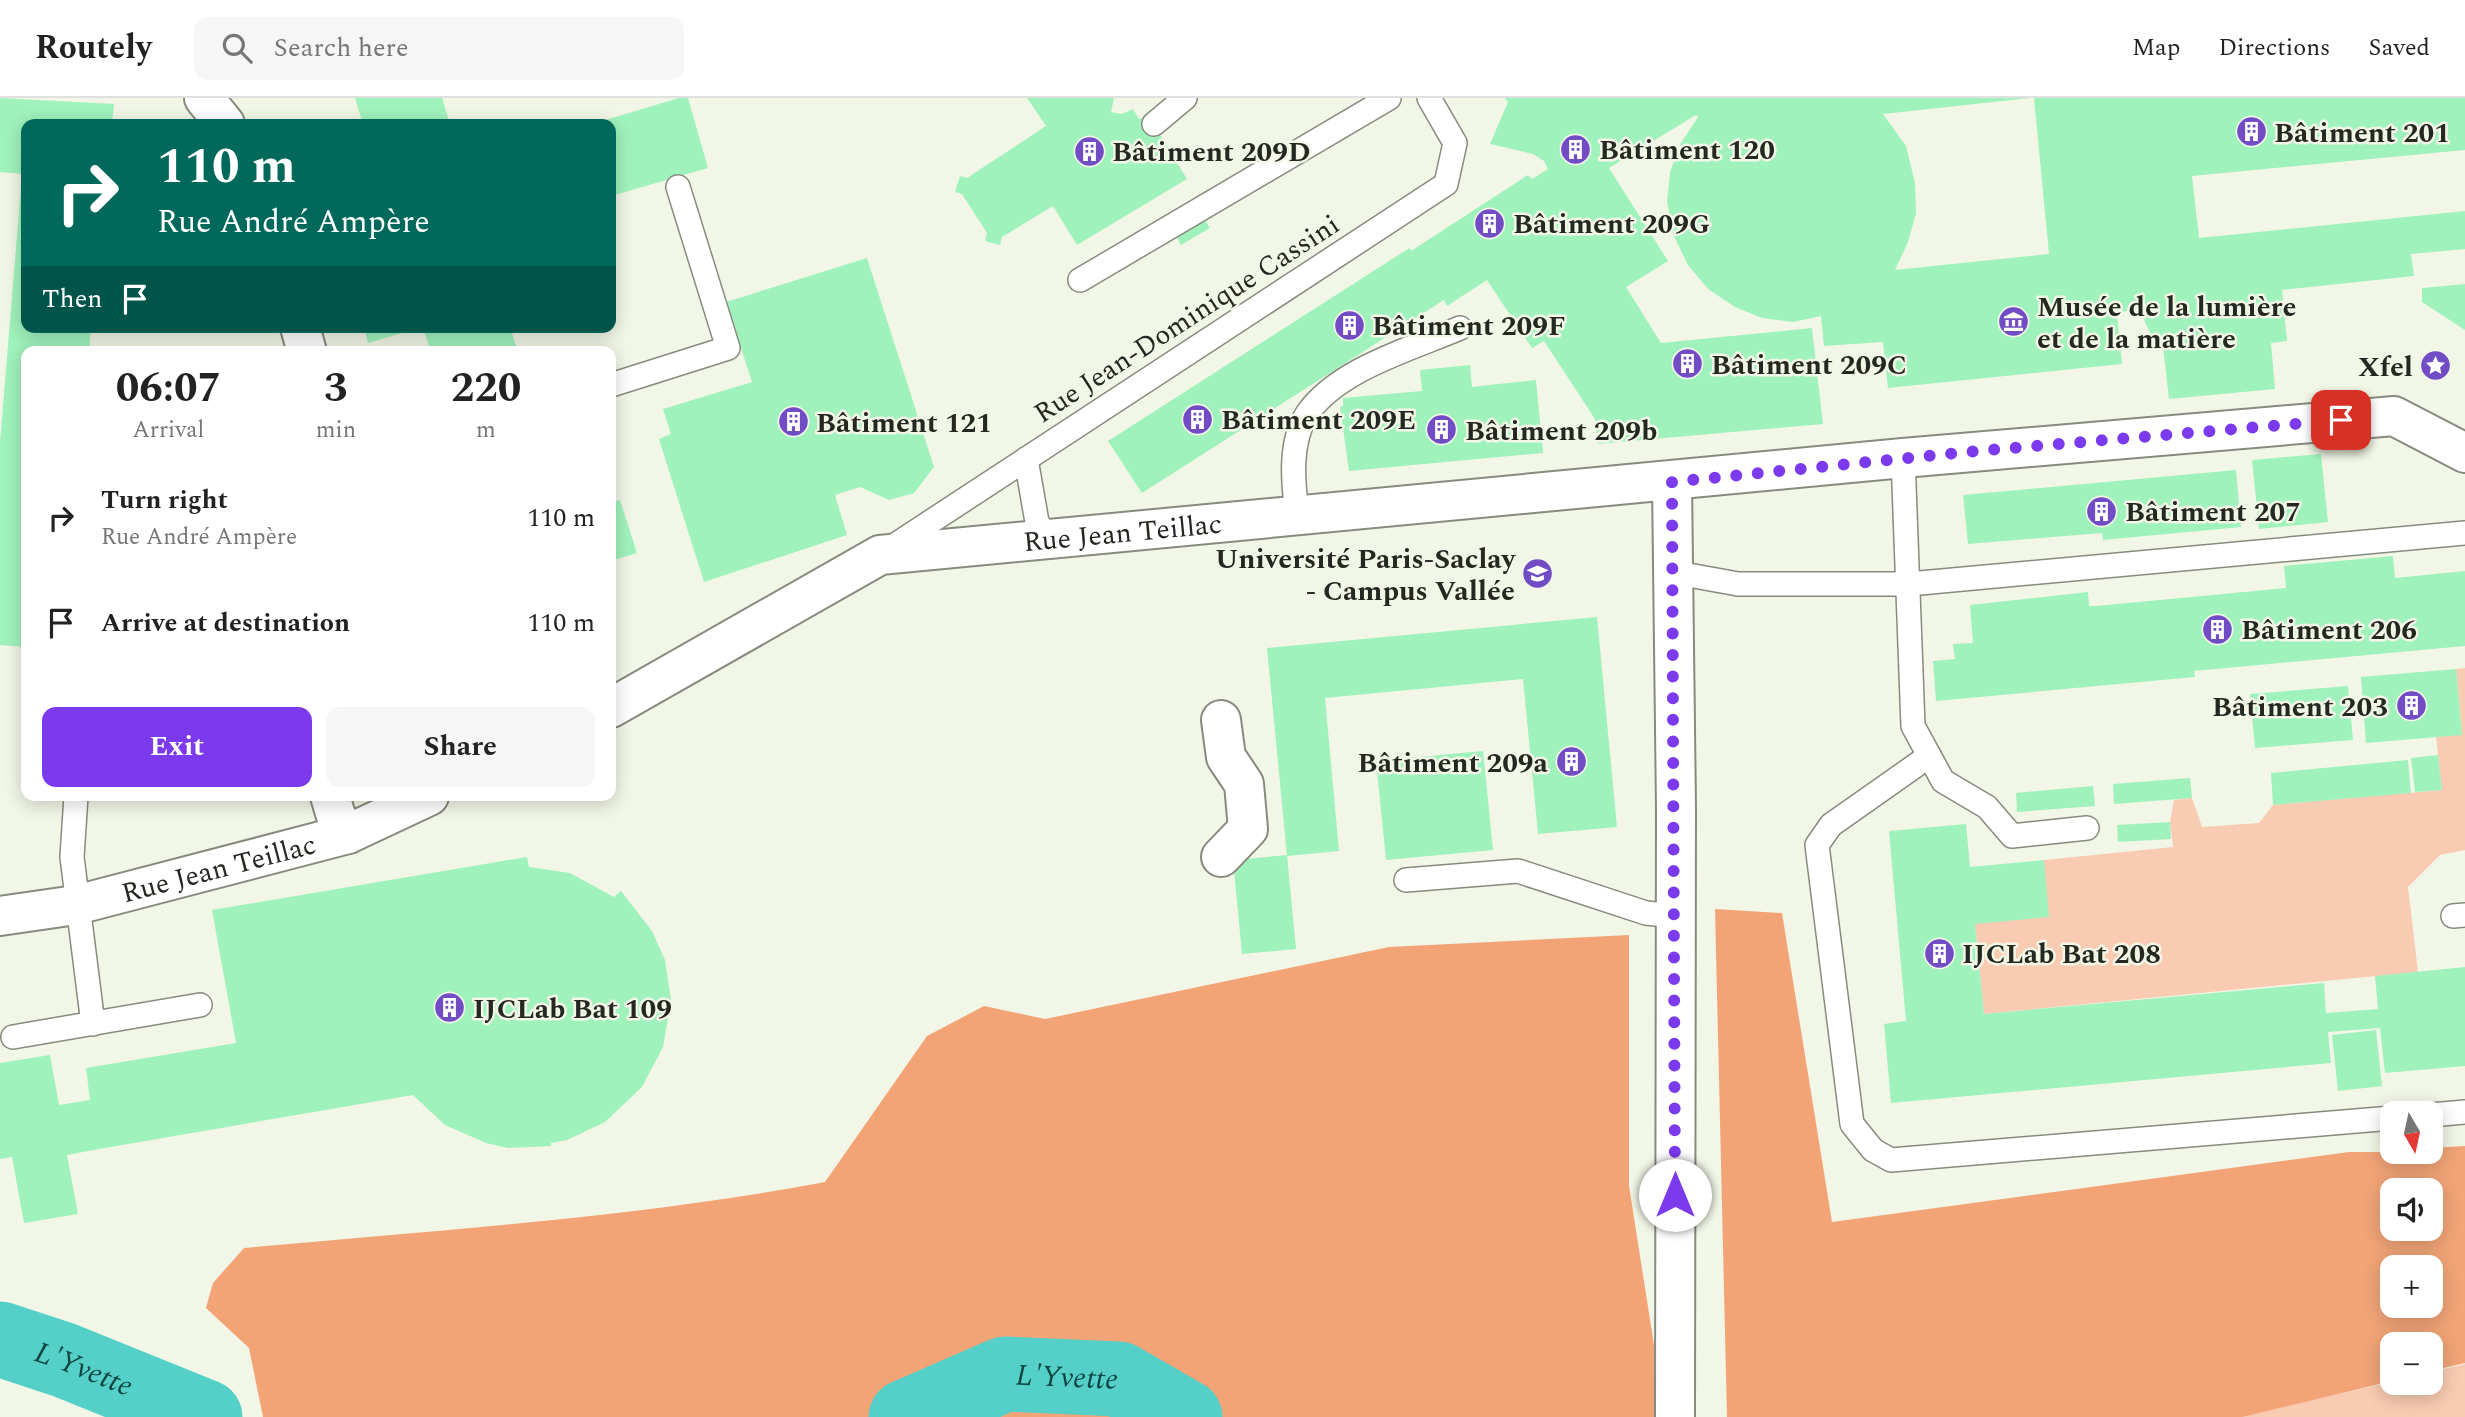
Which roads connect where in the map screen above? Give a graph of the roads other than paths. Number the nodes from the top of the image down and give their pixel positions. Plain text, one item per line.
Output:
1 (204, 98) edge
2 (1185, 98) edge
3 (1390, 98) edge
4 (1429, 98) edge
5 (221, 119) edge
6 (1154, 124) dead end
7 (678, 187) dead end
8 (1080, 280) dead end
9 (1460, 328) dead end
10 (616, 383) edge
11 (2465, 453) edge
12 (1903, 458) junction
13 (1026, 459) junction
14 (1672, 482) junction
15 (1297, 514) junction
16 (2465, 533) edge
17 (1049, 539) junction
18 (880, 555) junction
19 (1672, 572) junction
20 (1909, 584) junction
21 (616, 705) edge
22 (1221, 720) dead end
23 (1929, 756) junction
24 (76, 801) edge
25 (332, 801) edge
26 (418, 801) edge
27 (2087, 828) dead end
28 (348, 834) junction
29 (1221, 857) dead end
30 (1406, 880) dead end
31 (76, 905) junction
32 (0, 916) edge
33 (1675, 916) junction
34 (200, 1005) dead end
35 (93, 1024) junction
36 (13, 1037) dead end
37 (2465, 1112) edge
38 (2443, 1114) edge
39 (2380, 1119) edge
40 (1675, 1417) edge

1 - 5 street
2 - 6 lane
3 - 8 lane
4 - 13 lane, Rue Jean-Dominique Cassini
7 - 10 lane
9 - 15 lane
11 - 12 street, Rue Jean Teillac
12 - 14 street, Rue Jean Teillac
12 - 20 lane
13 - 17 lane
13 - 18 lane, Rue Jean-Dominique Cassini
14 - 15 street, Rue Jean Teillac
14 - 19 street
15 - 17 street, Rue Jean Teillac
16 - 20 lane
17 - 18 street, Rue Jean Teillac
18 - 21 street, Rue Jean Teillac
19 - 20 lane
19 - 33 street
20 - 23 lane
22 - 29 street
23 - 27 lane
23 - 39 lane
24 - 31 lane
25 - 28 street
26 - 28 street, Rue Jean Teillac
28 - 31 street, Rue Jean Teillac
30 - 33 lane
31 - 32 street, Rue Jean Teillac
31 - 35 lane
33 - 40 street
34 - 35 lane
35 - 36 lane
37 - 38 lane

